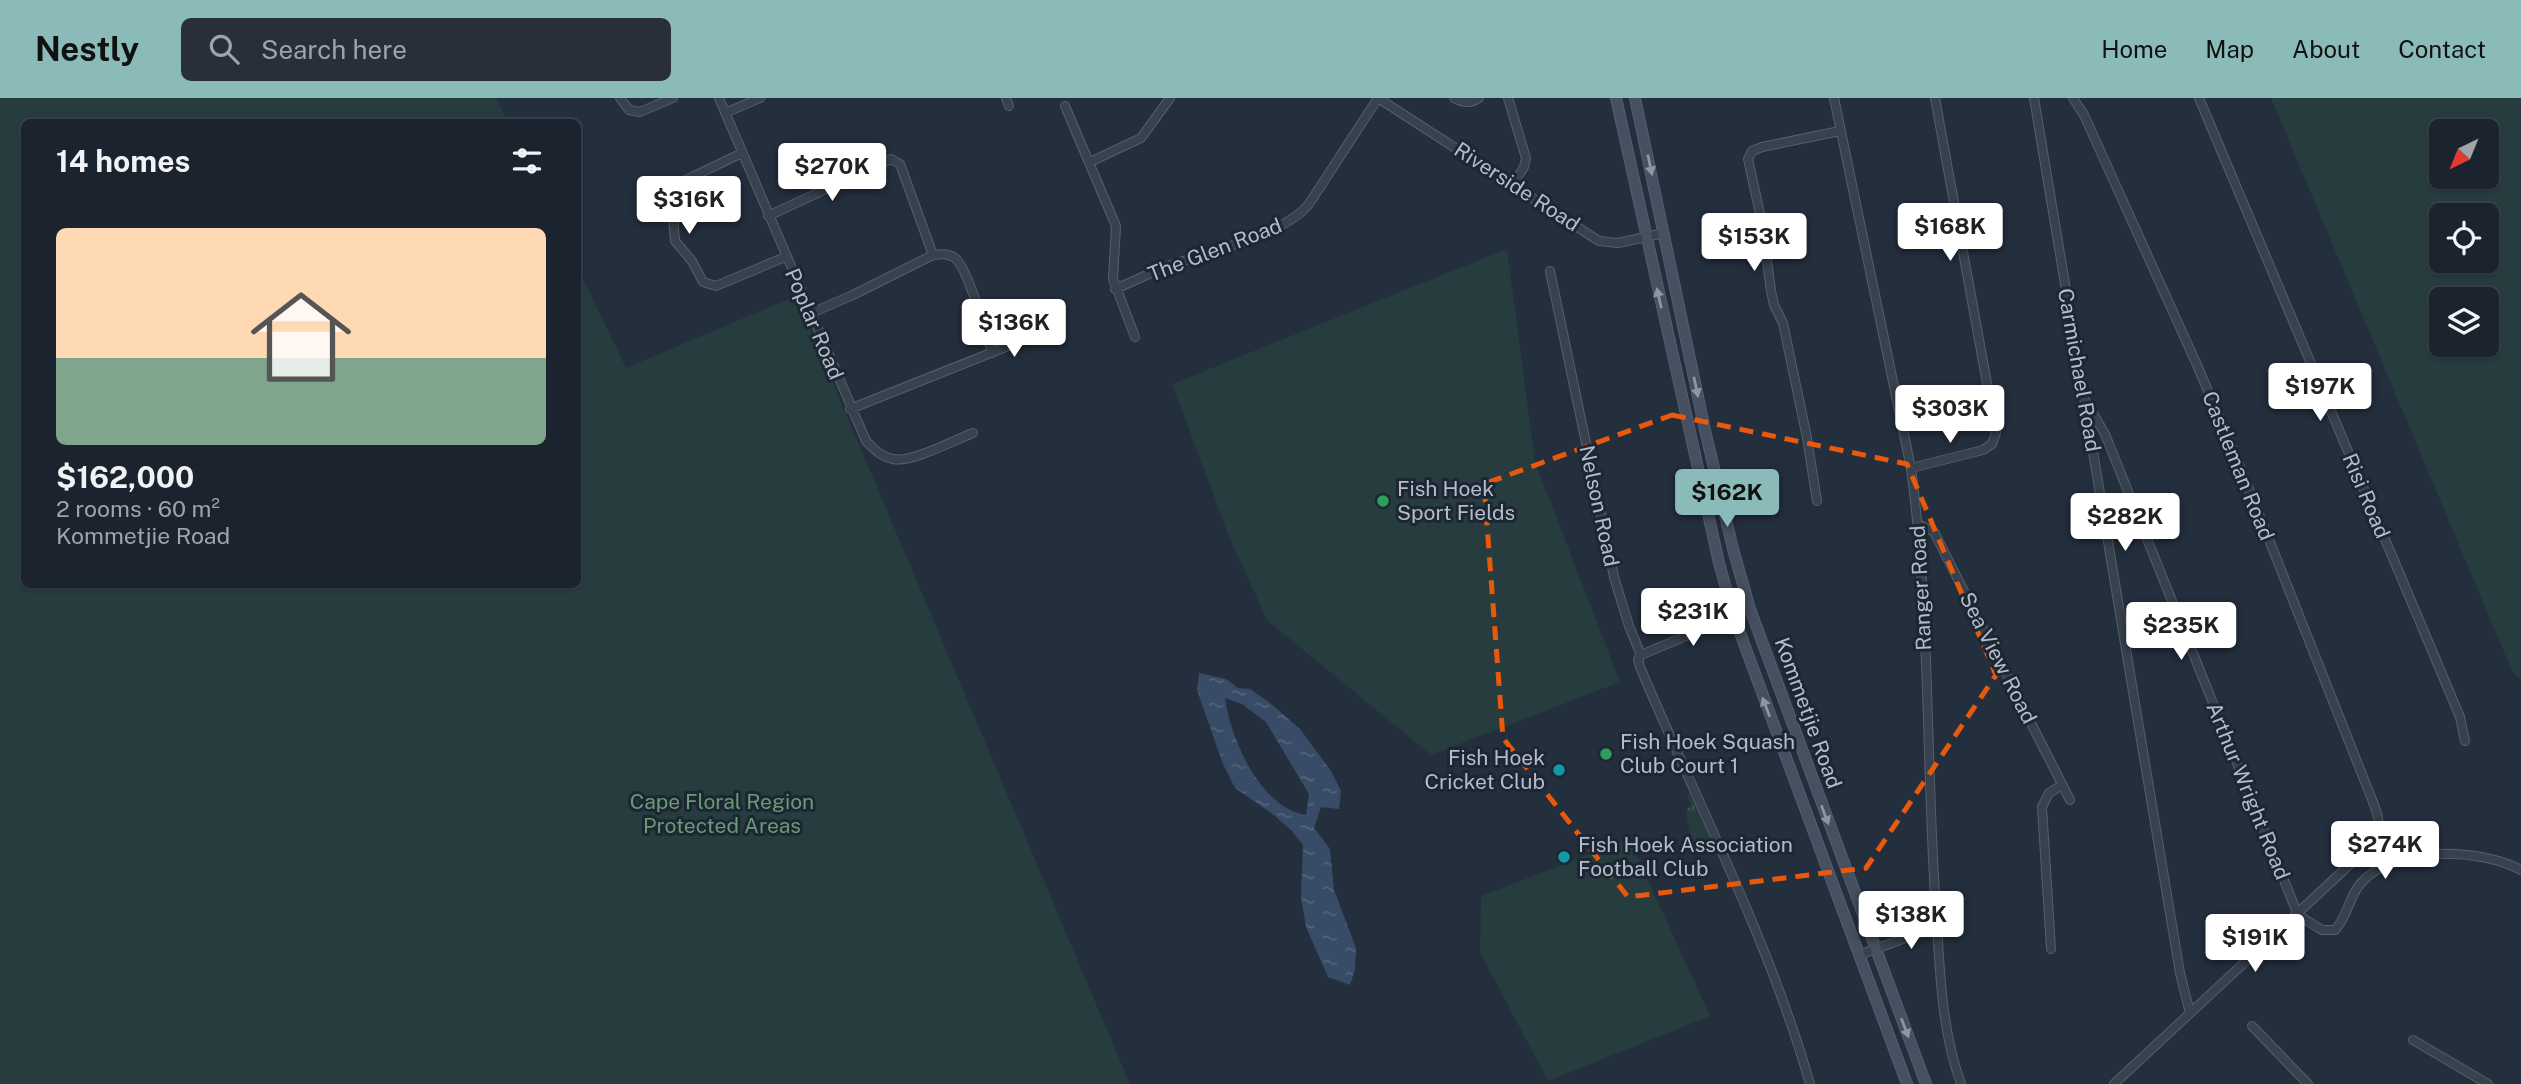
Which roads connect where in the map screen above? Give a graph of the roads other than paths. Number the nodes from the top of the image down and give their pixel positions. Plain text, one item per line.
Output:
1 (620, 98) edge
2 (673, 98) edge
3 (719, 98) edge
4 (760, 98) edge
5 (1170, 98) edge
6 (1378, 98) edge
7 (1454, 98) edge
8 (1479, 98) edge
9 (1508, 98) edge
10 (1616, 98) edge
11 (1635, 98) edge
12 (1833, 98) edge
13 (1935, 98) edge
14 (2034, 98) edge
15 (2073, 98) edge
16 (2199, 98) edge
17 (1065, 106) dead end
18 (725, 113) junction
19 (1840, 131) junction
20 (742, 153) junction
21 (1090, 162) junction
22 (1513, 184) junction
23 (768, 216) junction
24 (1664, 233) junction
25 (1646, 238) junction
26 (933, 255) junction
27 (785, 257) junction
28 (1550, 271) dead end
29 (1115, 289) junction
30 (809, 314) junction
31 (1135, 337) dead end
32 (1026, 339) dead end
33 (992, 353) junction
34 (2083, 397) junction
35 (850, 409) junction
36 (973, 433) dead end
37 (1911, 468) junction
38 (1817, 501) dead end
39 (1919, 524) junction
40 (1750, 609) junction
41 (1733, 614) junction
42 (1641, 655) junction
43 (2465, 741) dead end
44 (2062, 785) junction
45 (2070, 800) dead end
46 (2521, 870) edge
47 (2298, 915) junction
48 (1938, 926) junction
49 (1875, 948) junction
50 (2051, 949) dead end
51 (1859, 955) junction
52 (2190, 1013) junction
53 (2252, 1026) dead end
54 (2413, 1040) dead end
55 (1810, 1084) edge
56 (1908, 1084) edge
57 (1926, 1084) edge
58 (1961, 1084) edge
59 (2114, 1084) edge
60 (2308, 1084) edge
61 (2488, 1084) edge

1 - 2 street
3 - 18 street, Poplar Road
4 - 18 street
5 - 21 street
6 - 22 street, Riverside Road
6 - 29 street, The Glen Road
7 - 8 street
9 - 22 street
10 - 25 main road, Kommetjie Road
11 -> 24 main road, Kommetjie Road
12 - 19 street, Ranger Road
13 - 37 street
14 - 34 street, Carmichael Road
15 - 47 street, Castleman Road
16 - 43 street, Risi Road
17 - 21 street
18 - 20 street, Poplar Road
19 - 37 street, Ranger Road
19 - 38 street
20 - 23 street, Poplar Road
20 - 27 street
21 - 29 street
22 - 25 street, Riverside Road
23 - 26 street
23 - 27 street, Poplar Road
24 - 25 street, Riverside Road
24 -> 40 main road, Kommetjie Road
41 -> 25 main road, Kommetjie Road
26 - 30 street
26 - 33 street
27 - 30 street, Poplar Road
28 - 42 street, Nelson Road
29 - 31 street
30 - 35 street, Poplar Road
32 - 33 street
33 - 35 street
34 - 47 street, Arthur Wright Road
34 - 52 street, Carmichael Road
35 - 36 street, Poplar Road
37 - 39 street, Ranger Road
39 - 44 street, Sea View Road
39 - 48 street, Ranger Road
40 - 41 street
40 -> 49 main road, Kommetjie Road
41 - 42 street
51 -> 41 main road, Kommetjie Road
42 - 55 street, Nelson Road
44 - 45 street, Sea View Road
44 - 50 street
46 - 47 street
47 - 52 street
48 - 49 street
48 - 58 street, Ranger Road
49 - 51 street
49 -> 57 main road, Kommetjie Road
51 - 56 main road, Kommetjie Road
52 - 59 street
53 - 60 street
54 - 61 street

